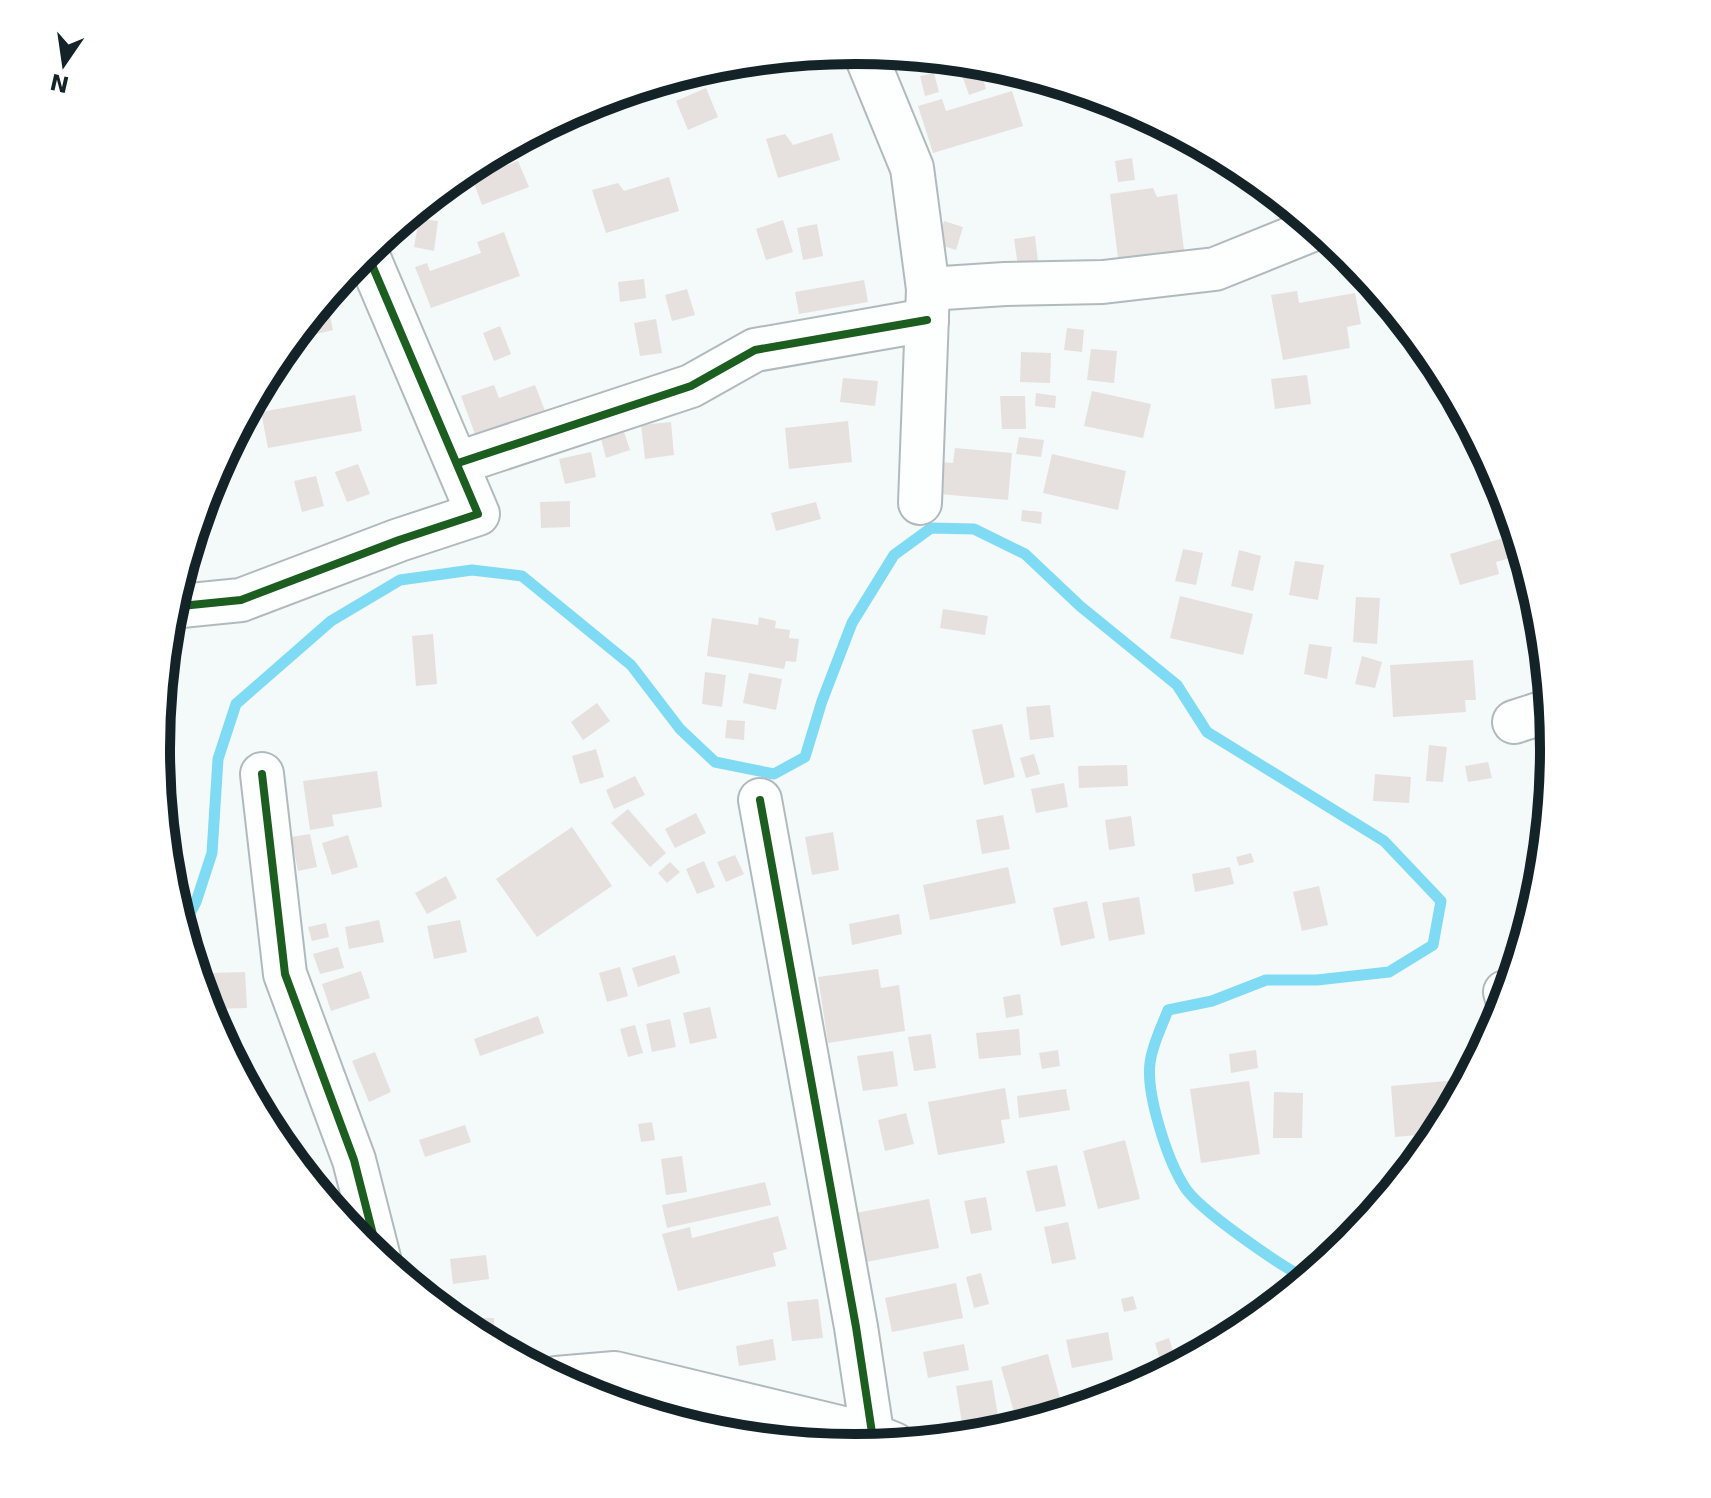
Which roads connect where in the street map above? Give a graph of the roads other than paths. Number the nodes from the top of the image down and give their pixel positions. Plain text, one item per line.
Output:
1 (869, 64) edge
2 (1305, 233) edge
3 (372, 264) edge
4 (927, 305) junction
5 (458, 463) junction
6 (920, 503) dead end
7 (186, 605) edge
8 (262, 774) dead end
9 (760, 800) dead end
10 (373, 1235) edge
11 (589, 1380) edge
12 (878, 1433) edge
13 (849, 1434) edge

1 - 4 street
2 - 4 street
3 - 5 street
4 - 5 street
4 - 6 street
5 - 7 street
8 - 10 street
9 - 12 street
11 - 13 street

